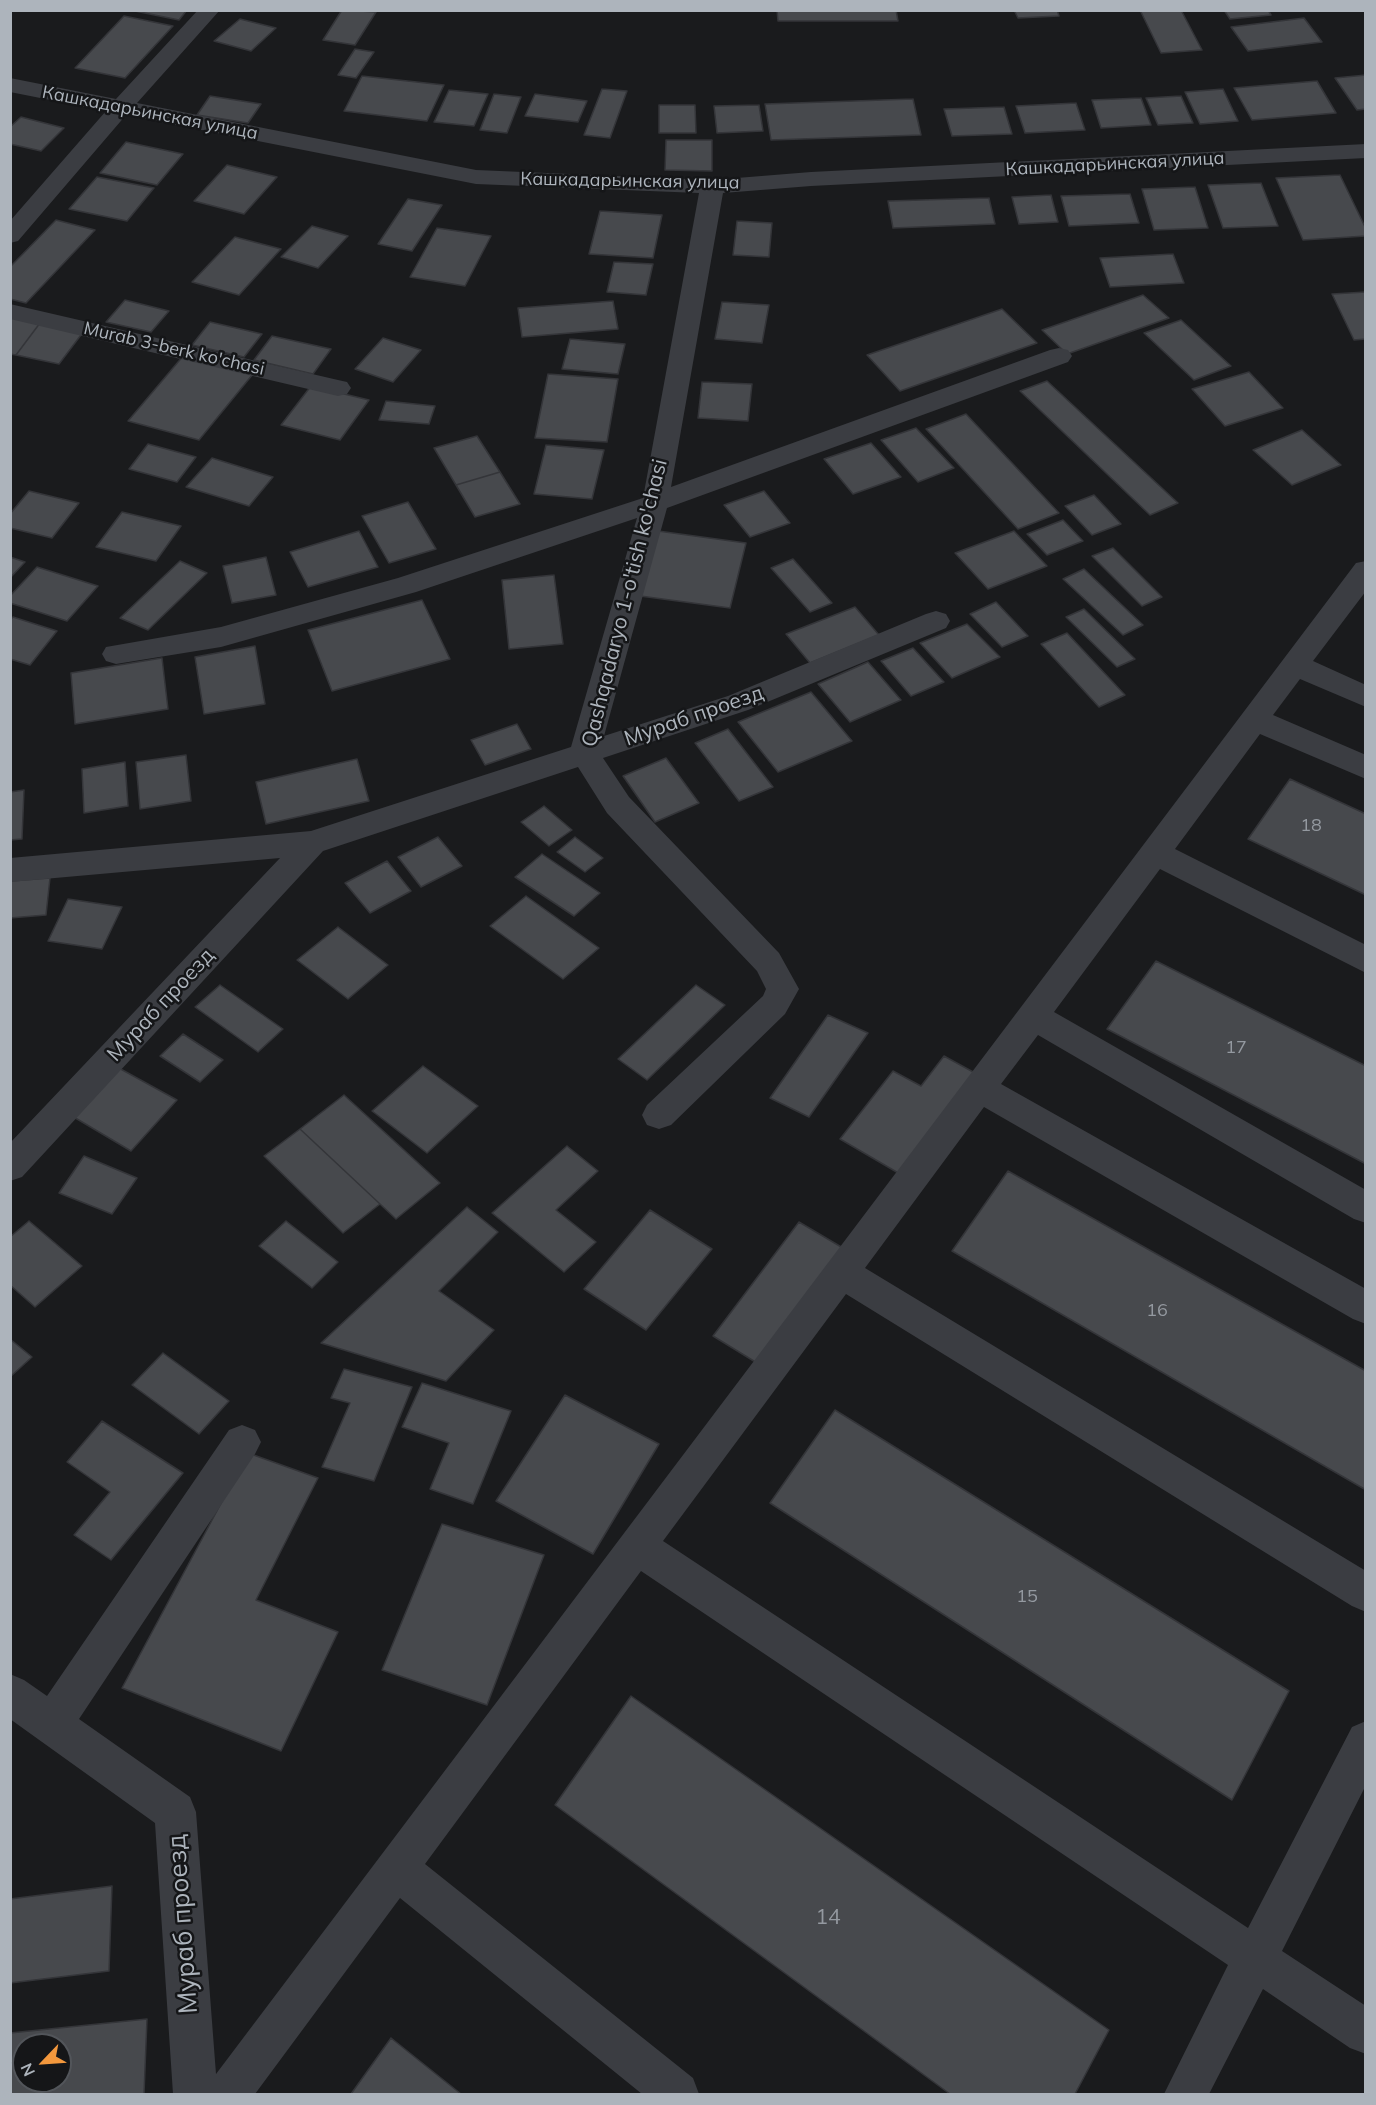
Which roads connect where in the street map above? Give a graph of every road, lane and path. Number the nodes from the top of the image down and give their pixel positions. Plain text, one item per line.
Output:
1 (210, 10) edge
2 (10, 85) edge
3 (120, 108) junction
4 (1363, 156) edge
5 (712, 187) junction
6 (21, 209) edge
7 (10, 236) edge
8 (10, 311) edge
9 (1059, 356) dead end
10 (339, 388) dead end
11 (655, 503) junction
12 (1365, 570) edge
13 (936, 621) dead end
14 (116, 654) dead end
15 (1294, 665) junction
16 (1365, 697) edge
17 (1254, 719) junction
18 (584, 753) junction
19 (1365, 768) edge
20 (312, 843) junction
21 (1155, 853) junction
22 (10, 870) edge
23 (1365, 960) edge
24 (1033, 1016) junction
25 (979, 1089) junction
26 (659, 1115) dead end
27 (10, 1167) edge
28 (1365, 1208) edge
29 (841, 1272) junction
30 (1365, 1308) edge
31 (242, 1442) dead end
32 (637, 1546) junction
33 (1365, 1593) edge
34 (10, 1694) edge
35 (52, 1724) junction
36 (1365, 1741) edge
37 (397, 1869) junction
38 (1256, 1959) junction
39 (1365, 2032) edge
40 (195, 2094) edge
41 (228, 2094) edge
42 (677, 2094) edge
43 (1186, 2094) edge

1 - 3 street
2 - 3 street, Кашкадарьинская улица
3 - 5 street, Кашкадарьинская улица
3 - 6 street
4 - 5 street, Кашкадарьинская улица
5 - 11 street, Qashqadaryo 1-o'tish ko'chasi
6 - 7 street
8 - 10 street, Murab 3-berk ko'chasi
9 - 11 street
11 - 14 street
11 - 18 street, Qashqadaryo 1-o'tish ko'chasi
12 - 15 street
13 - 18 street, Мураб проезд
15 - 16 street
15 - 17 street
17 - 19 street
17 - 21 street
18 - 20 street, Мураб проезд
18 - 26 street, Qashqadaryo 1-o'tish ko'chasi
20 - 22 street, Мураб проезд
20 - 27 street, Мураб проезд
21 - 23 street
21 - 24 street
24 - 25 street
24 - 28 street
25 - 29 street
25 - 30 street
29 - 32 street
29 - 33 street
31 - 35 street
32 - 37 street
32 - 38 street
34 - 35 street, Мураб проезд
35 - 40 street, Мураб проезд
36 - 38 street
37 - 41 street
37 - 42 street
38 - 39 street
38 - 43 street

